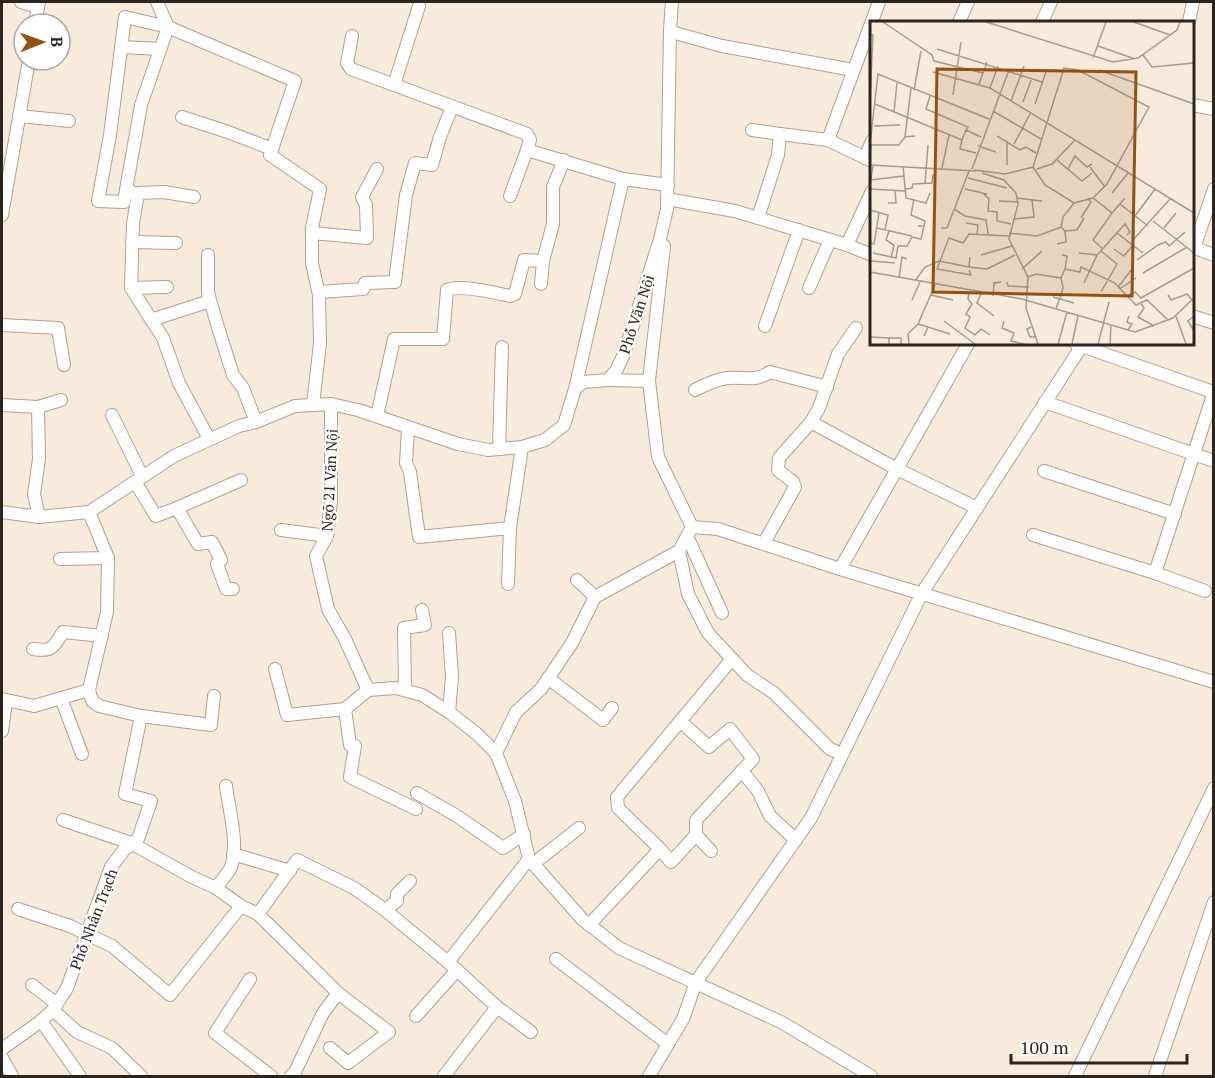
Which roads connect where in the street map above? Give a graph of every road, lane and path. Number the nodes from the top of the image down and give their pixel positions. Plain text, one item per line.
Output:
1 (21, 2) edge
2 (157, 2) edge
3 (672, 2) edge
4 (879, 2) edge
5 (968, 2) edge
6 (1051, 2) edge
7 (1193, 2) edge
8 (39, 4) edge
9 (419, 6) dead end
10 (872, 21) edge
11 (959, 21) edge
12 (1042, 21) edge
13 (1189, 21) edge
14 (870, 26) edge
15 (168, 27) junction
16 (675, 33) dead end
17 (352, 36) dead end
18 (121, 47) junction
19 (160, 49) junction
20 (853, 70) junction
21 (27, 72) edge
22 (394, 85) junction
23 (1194, 105) edge
24 (452, 107) junction
25 (1214, 109) edge
26 (19, 116) junction
27 (182, 117) dead end
28 (69, 121) dead end
29 (752, 130) dead end
30 (780, 134) junction
31 (828, 140) junction
32 (272, 149) junction
33 (527, 150) junction
34 (564, 160) junction
35 (868, 160) edge
36 (377, 169) dead end
37 (623, 179) junction
38 (668, 185) junction
39 (1214, 189) edge
40 (126, 190) junction
41 (138, 193) junction
42 (3, 195) edge
43 (870, 195) edge
44 (510, 196) dead end
45 (194, 197) dead end
46 (667, 204) junction
47 (2, 214) edge
48 (758, 218) junction
49 (799, 230) junction
50 (312, 233) junction
51 (830, 240) junction
52 (132, 242) junction
53 (176, 243) dead end
54 (847, 245) junction
55 (1194, 245) edge
56 (1194, 248) edge
57 (870, 254) edge
58 (208, 255) dead end
59 (1214, 255) edge
60 (543, 261) junction
61 (541, 284) dead end
62 (167, 287) dead end
63 (131, 288) junction
64 (809, 288) dead end
65 (319, 292) junction
66 (210, 301) junction
67 (1194, 317) edge
68 (151, 320) junction
69 (1214, 323) edge
70 (2, 326) edge
71 (765, 326) dead end
72 (856, 328) dead end
73 (967, 345) edge
74 (1079, 345) edge
75 (1083, 345) edge
76 (502, 347) dead end
77 (64, 365) dead end
78 (608, 380) junction
79 (649, 381) junction
80 (827, 387) junction
81 (575, 389) junction
82 (695, 390) dead end
83 (1213, 392) edge
84 (61, 400) dead end
85 (1045, 402) junction
86 (331, 404) junction
87 (2, 405) edge
88 (314, 405) junction
89 (38, 407) junction
90 (112, 415) dead end
91 (377, 416) junction
92 (256, 422) junction
93 (811, 422) junction
94 (408, 428) junction
95 (209, 440) junction
96 (522, 447) junction
97 (499, 449) junction
98 (1195, 454) junction
99 (1214, 461) edge
100 (897, 469) junction
101 (1044, 471) dead end
102 (139, 479) junction
103 (241, 480) dead end
104 (177, 508) junction
105 (977, 508) junction
106 (2, 512) edge
107 (89, 512) junction
108 (1175, 514) junction
109 (39, 517) junction
110 (510, 528) junction
111 (280, 530) dead end
112 (689, 532) junction
113 (1033, 535) dead end
114 (327, 536) junction
115 (764, 543) junction
116 (679, 551) junction
117 (108, 558) junction
118 (60, 559) dead end
119 (840, 569) junction
120 (1155, 573) junction
121 (577, 580) dead end
122 (508, 584) dead end
123 (233, 589) dead end
124 (1205, 591) dead end
125 (922, 593) junction
126 (595, 597) junction
127 (423, 609) dead end
128 (722, 614) dead end
129 (449, 633) dead end
130 (102, 636) junction
131 (33, 649) dead end
132 (732, 659) junction
133 (275, 669) dead end
134 (548, 678) junction
135 (1214, 682) edge
136 (89, 690) junction
137 (368, 690) junction
138 (405, 690) junction
139 (214, 696) dead end
140 (61, 698) junction
141 (4, 700) edge
142 (612, 708) dead end
143 (345, 709) junction
144 (449, 712) junction
145 (141, 716) junction
146 (680, 721) junction
147 (2, 731) edge
148 (496, 753) junction
149 (82, 754) dead end
150 (842, 754) junction
151 (742, 771) junction
152 (226, 786) dead end
153 (1214, 788) edge
154 (417, 793) dead end
155 (416, 809) dead end
156 (63, 820) dead end
157 (579, 828) dead end
158 (524, 834) junction
159 (696, 835) junction
160 (796, 840) junction
161 (131, 843) junction
162 (660, 849) junction
163 (711, 851) dead end
164 (233, 854) junction
165 (531, 861) junction
166 (290, 871) junction
167 (410, 881) dead end
168 (216, 888) junction
169 (1214, 902) edge
170 (241, 906) junction
171 (18, 909) dead end
172 (385, 910) junction
173 (258, 914) junction
174 (590, 925) junction
175 (87, 935) junction
176 (556, 959) dead end
177 (452, 966) junction
178 (250, 979) dead end
179 (696, 982) junction
180 (32, 985) dead end
181 (338, 993) junction
182 (55, 1007) junction
183 (497, 1008) junction
184 (416, 1016) dead end
185 (41, 1021) junction
186 (531, 1032) dead end
187 (668, 1044) junction
188 (330, 1048) dead end
189 (2, 1049) edge
190 (2, 1058) edge
191 (296, 1075) edge
192 (12, 1077) edge
193 (80, 1077) edge
194 (141, 1077) edge
195 (271, 1077) edge
196 (444, 1077) edge
197 (649, 1077) edge
198 (870, 1077) edge
199 (1075, 1077) edge
200 (1155, 1077) edge

1 - 8 street
2 - 15 street
3 - 38 street, Phố Văn Nội
4 - 10 street
5 - 11 street
6 - 12 street
7 - 13 street
9 - 22 street
14 - 20 street
15 - 18 street
15 - 19 street
15 - 32 street
16 - 20 street
17 - 22 street
18 - 19 street
18 - 40 street
19 - 40 street
20 - 31 street
21 - 26 street
22 - 24 street
23 - 25 street
24 - 33 street
24 - 65 street
26 - 28 street
26 - 42 street
27 - 32 street
29 - 30 street
30 - 31 street
30 - 48 street
31 - 35 street
32 - 50 street
33 - 34 street
33 - 44 street
34 - 37 street
34 - 60 street
36 - 50 street
37 - 38 street
37 - 81 street
38 - 46 street, Phố Văn Nội
39 - 55 street
40 - 41 street
41 - 45 street
41 - 52 street
42 - 47 street
43 - 54 street
46 - 48 street
46 - 78 street, Phố Văn Nội
46 - 79 street
48 - 49 street
49 - 51 street
49 - 71 street
50 - 65 street
51 - 54 street
51 - 64 street
52 - 53 street
52 - 63 street
54 - 57 street
56 - 59 street
58 - 66 street
60 - 61 street
60 - 91 street
62 - 63 street
63 - 68 street
65 - 88 street
66 - 68 street
66 - 92 street
67 - 69 street
68 - 95 street
70 - 77 street
72 - 80 street
73 - 100 street
74 - 85 street
75 - 83 street
76 - 97 street
78 - 79 street
78 - 81 street
79 - 112 street
80 - 82 street
80 - 93 street
81 - 96 street
83 - 98 street
84 - 89 street
85 - 98 street
85 - 105 street
86 - 88 street
86 - 91 street
86 - 114 street, Ngõ 21 Văn Nội
87 - 89 street
88 - 92 street
89 - 109 street
90 - 102 street
91 - 94 street
92 - 95 street
93 - 100 street
93 - 115 street
94 - 97 street
94 - 110 street
95 - 102 street
96 - 97 street
96 - 110 street
98 - 99 street
98 - 108 street
100 - 105 street
100 - 119 street
101 - 108 street
102 - 104 street
102 - 107 street
103 - 104 street
104 - 123 street
105 - 125 street
106 - 109 street
107 - 109 street
107 - 117 street
108 - 120 street
110 - 122 street
111 - 114 street
112 - 115 street
112 - 116 street
112 - 128 street
113 - 120 street
114 - 137 street, Ngõ 21 Văn Nội
115 - 119 street
116 - 126 street
116 - 132 street
117 - 118 street
117 - 130 street
119 - 125 street
120 - 124 street
121 - 126 street
125 - 135 street
125 - 150 street
126 - 134 street
127 - 138 street
129 - 144 street
130 - 131 street
130 - 136 street
132 - 146 street
132 - 150 street
133 - 143 street
134 - 142 street
134 - 148 street
136 - 140 street
136 - 145 street
137 - 138 street
137 - 143 street
138 - 144 street
139 - 145 street
140 - 141 street
140 - 149 street
141 - 147 street
143 - 155 street
144 - 148 street
145 - 161 street, Phố Nhân Trạch
146 - 151 street
146 - 162 street
148 - 158 street
150 - 160 street
151 - 159 street
151 - 160 street
152 - 164 street
153 - 199 street
154 - 158 street
156 - 161 street
157 - 165 street
158 - 165 street
159 - 162 street
159 - 163 street
160 - 179 street
161 - 168 street
161 - 175 street, Phố Nhân Trạch
162 - 174 street
164 - 166 street
164 - 168 street
165 - 174 street
165 - 177 street
166 - 172 street
166 - 173 street
167 - 172 street
168 - 170 street
169 - 200 street
170 - 173 street
170 - 175 street
171 - 175 street
172 - 177 street
173 - 181 street
174 - 179 street
175 - 182 street, Phố Nhân Trạch
176 - 187 street
177 - 183 street
177 - 184 street
178 - 195 street
179 - 187 street
179 - 198 street
180 - 182 street
181 - 188 street
181 - 191 street
182 - 185 street, Phố Nhân Trạch
182 - 194 street
183 - 186 street
183 - 196 street
185 - 189 street, Phố Nhân Trạch
185 - 193 street
187 - 197 street
190 - 192 street

